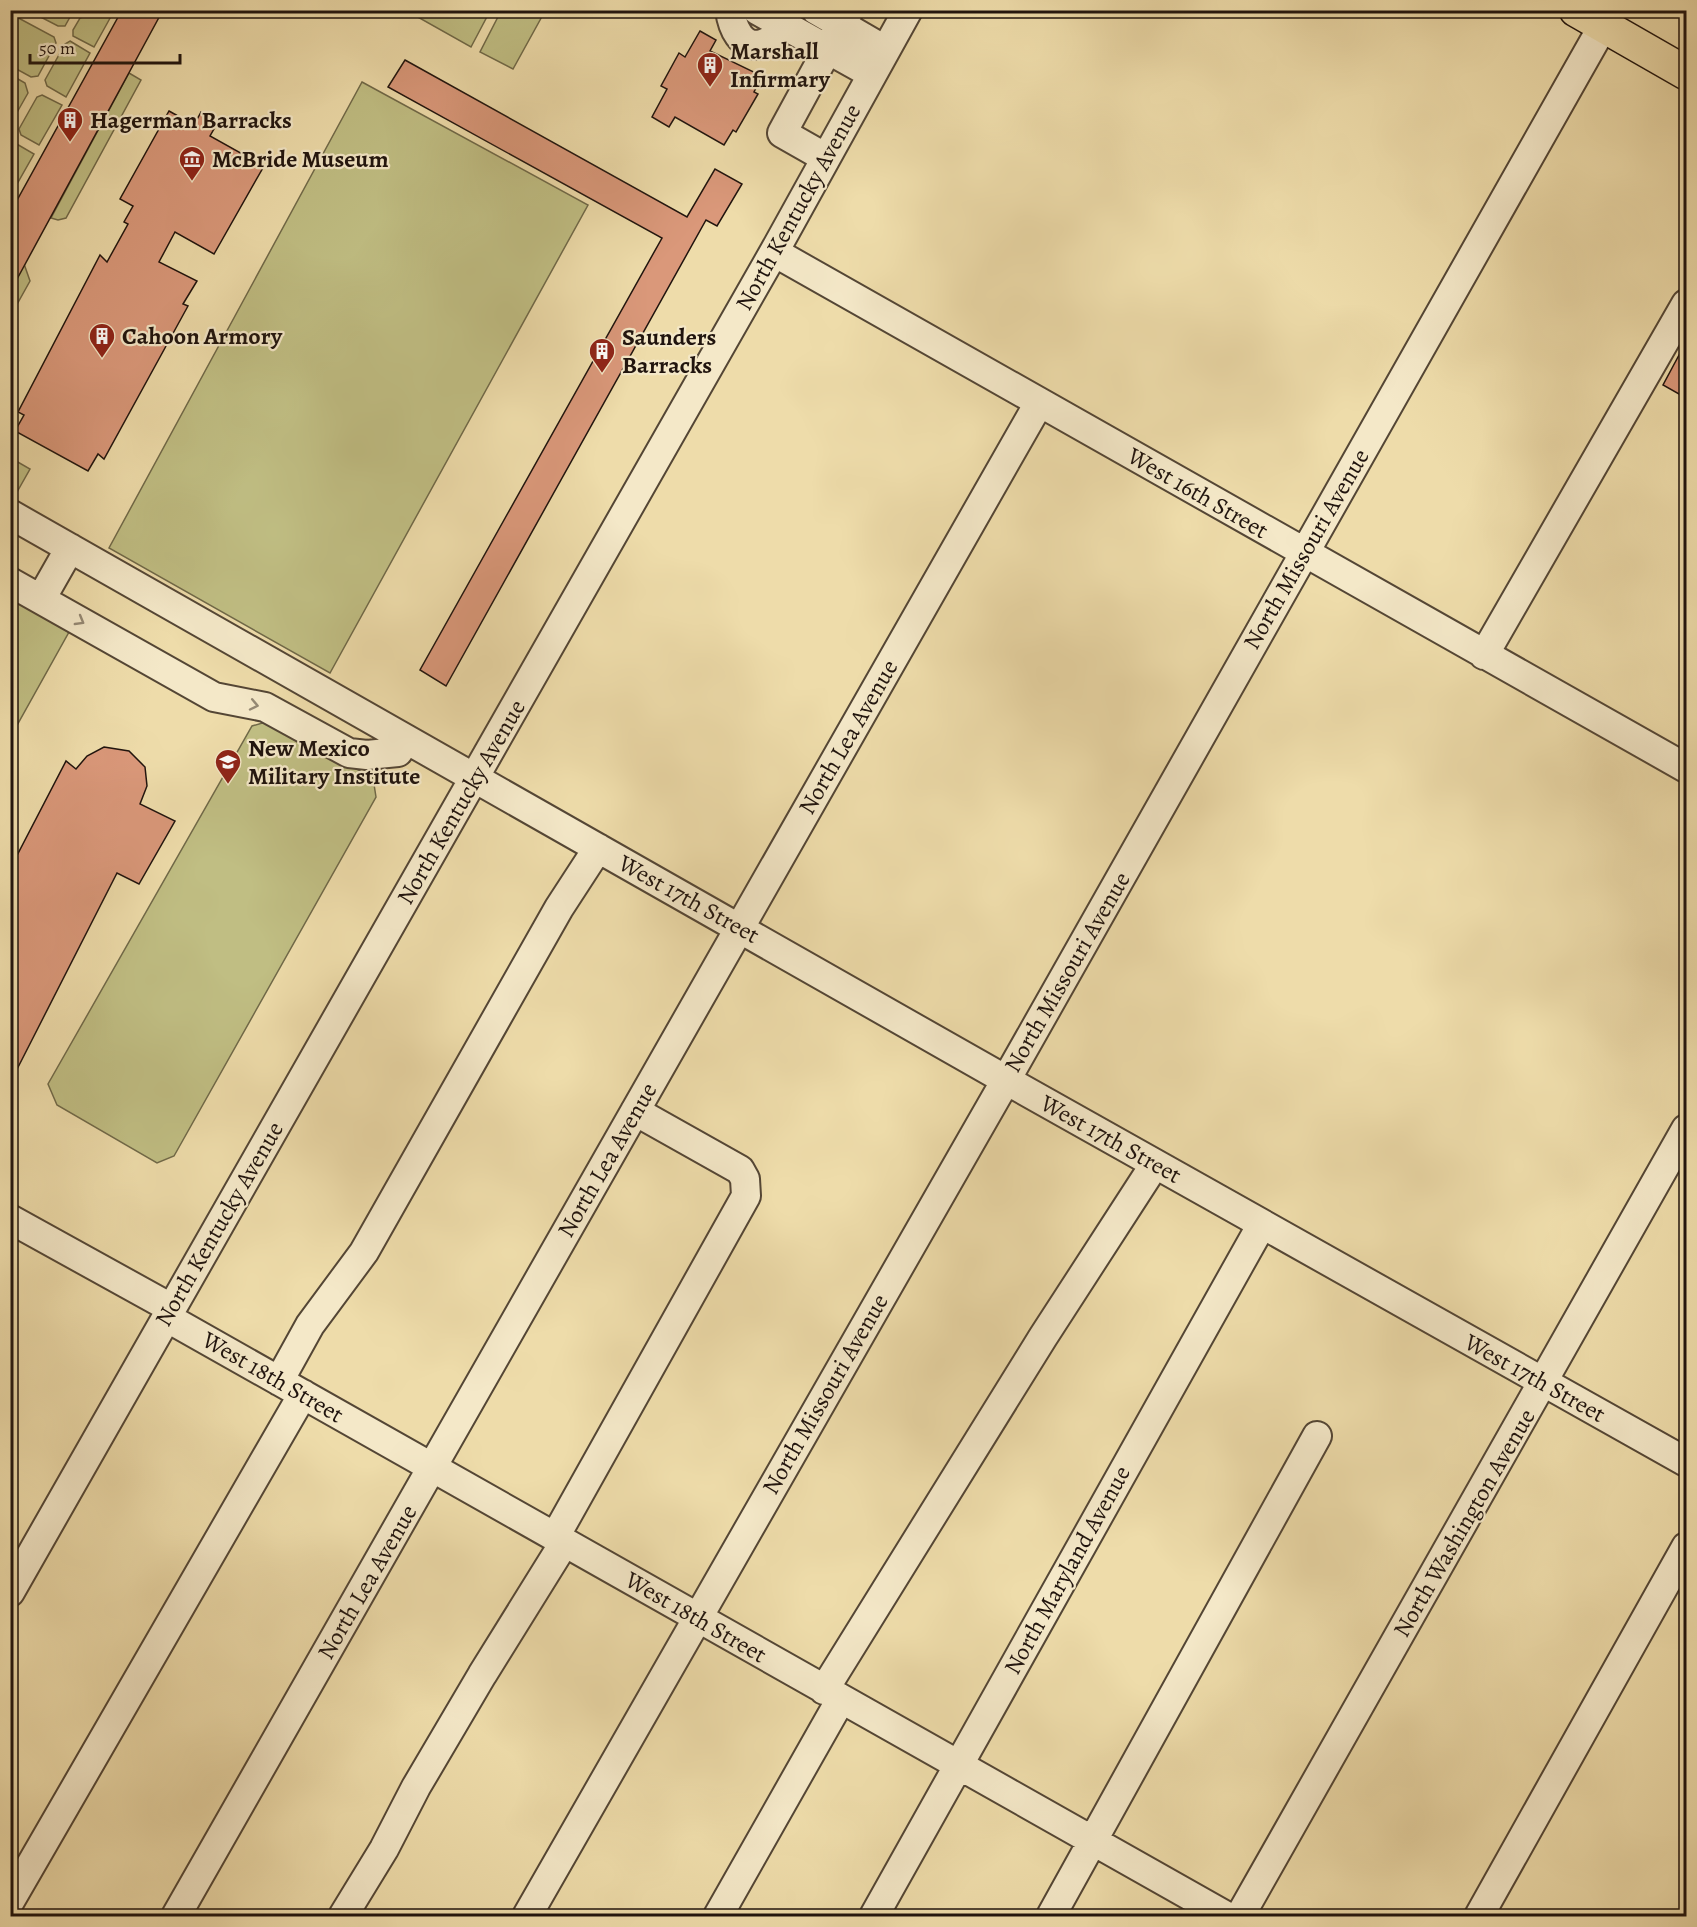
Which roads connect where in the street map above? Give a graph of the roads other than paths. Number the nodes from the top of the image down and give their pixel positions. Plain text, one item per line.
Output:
1 (730, 10) edge
2 (757, 10) edge
3 (816, 10) edge
4 (908, 10) edge
5 (1589, 18) edge
6 (784, 26) junction
7 (839, 28) edge
8 (879, 62) junction
9 (1686, 73) edge
10 (826, 158) junction
11 (774, 252) junction
12 (1686, 304) edge
13 (1039, 403) junction
14 (10, 514) edge
15 (70, 548) junction
16 (1304, 553) junction
17 (10, 582) edge
18 (41, 599) junction
19 (1484, 655) junction
20 (406, 740) junction
21 (1686, 768) edge
22 (474, 778) junction
23 (598, 848) junction
24 (740, 928) junction
25 (1006, 1080) junction
26 (635, 1111) junction
27 (1686, 1128) edge
28 (1155, 1164) junction
29 (10, 1219) edge
30 (1262, 1224) junction
31 (169, 1312) junction
32 (1543, 1383) junction
33 (291, 1387) junction
34 (1317, 1436) dead end
35 (1686, 1462) edge
36 (432, 1467) junction
37 (560, 1540) junction
38 (1686, 1547) edge
39 (15, 1575) edge
40 (697, 1618) junction
41 (832, 1695) junction
42 (957, 1766) junction
43 (1093, 1842) junction
44 (10, 1901) edge
45 (10, 1907) edge
46 (1242, 1915) edge
47 (27, 1917) edge
48 (176, 1917) edge
49 (343, 1917) edge
50 (527, 1917) edge
51 (718, 1917) edge
52 (874, 1917) edge
53 (1051, 1917) edge
54 (1479, 1917) edge

1 - 6 street
2 - 6 street
3 - 7 street
4 - 8 street, North Kentucky Avenue
5 - 9 main road
5 - 16 street, North Missouri Avenue
6 - 7 street
7 - 8 street
7 - 10 street
8 - 10 street, North Kentucky Avenue
10 - 11 street, North Kentucky Avenue
11 - 13 street, West 16th Street
11 - 22 street, North Kentucky Avenue
12 - 19 street
13 - 16 street, West 16th Street
13 - 24 street, North Lea Avenue
14 - 15 street, West 17th Street
15 - 18 street
15 - 20 street, West 17th Street
16 - 19 street, West 16th Street
16 - 25 street, North Missouri Avenue
17 - 18 street
18 -> 20 street
19 - 21 street, West 16th Street
20 - 22 street, West 17th Street
22 - 23 street, West 17th Street
22 - 31 street, North Kentucky Avenue
23 - 24 street, West 17th Street
23 - 33 street
24 - 25 street, West 17th Street
24 - 26 street, North Lea Avenue
25 - 28 street, West 17th Street
25 - 40 street, North Missouri Avenue
26 - 36 street, North Lea Avenue
26 - 37 street
27 - 32 street, North Washington Avenue
28 - 30 street, West 17th Street
28 - 41 street
29 - 31 street, West 18th Street
30 - 32 street, West 17th Street
30 - 42 street, North Maryland Avenue
31 - 33 street, West 18th Street
31 - 39 street, North Kentucky Avenue
32 - 35 street, West 17th Street
32 - 46 street, North Washington Avenue
33 - 36 street, West 18th Street
33 - 44 street
34 - 43 street
36 - 37 street, West 18th Street
36 - 48 street, North Lea Avenue
37 - 40 street, West 18th Street
37 - 49 street
38 - 54 street
40 - 41 street, West 18th Street
40 - 50 street, North Missouri Avenue
41 - 42 street, West 18th Street
41 - 51 street
42 - 43 street, West 18th Street
42 - 52 street, North Maryland Avenue
43 - 46 street, West 18th Street
43 - 53 street
45 - 47 street

